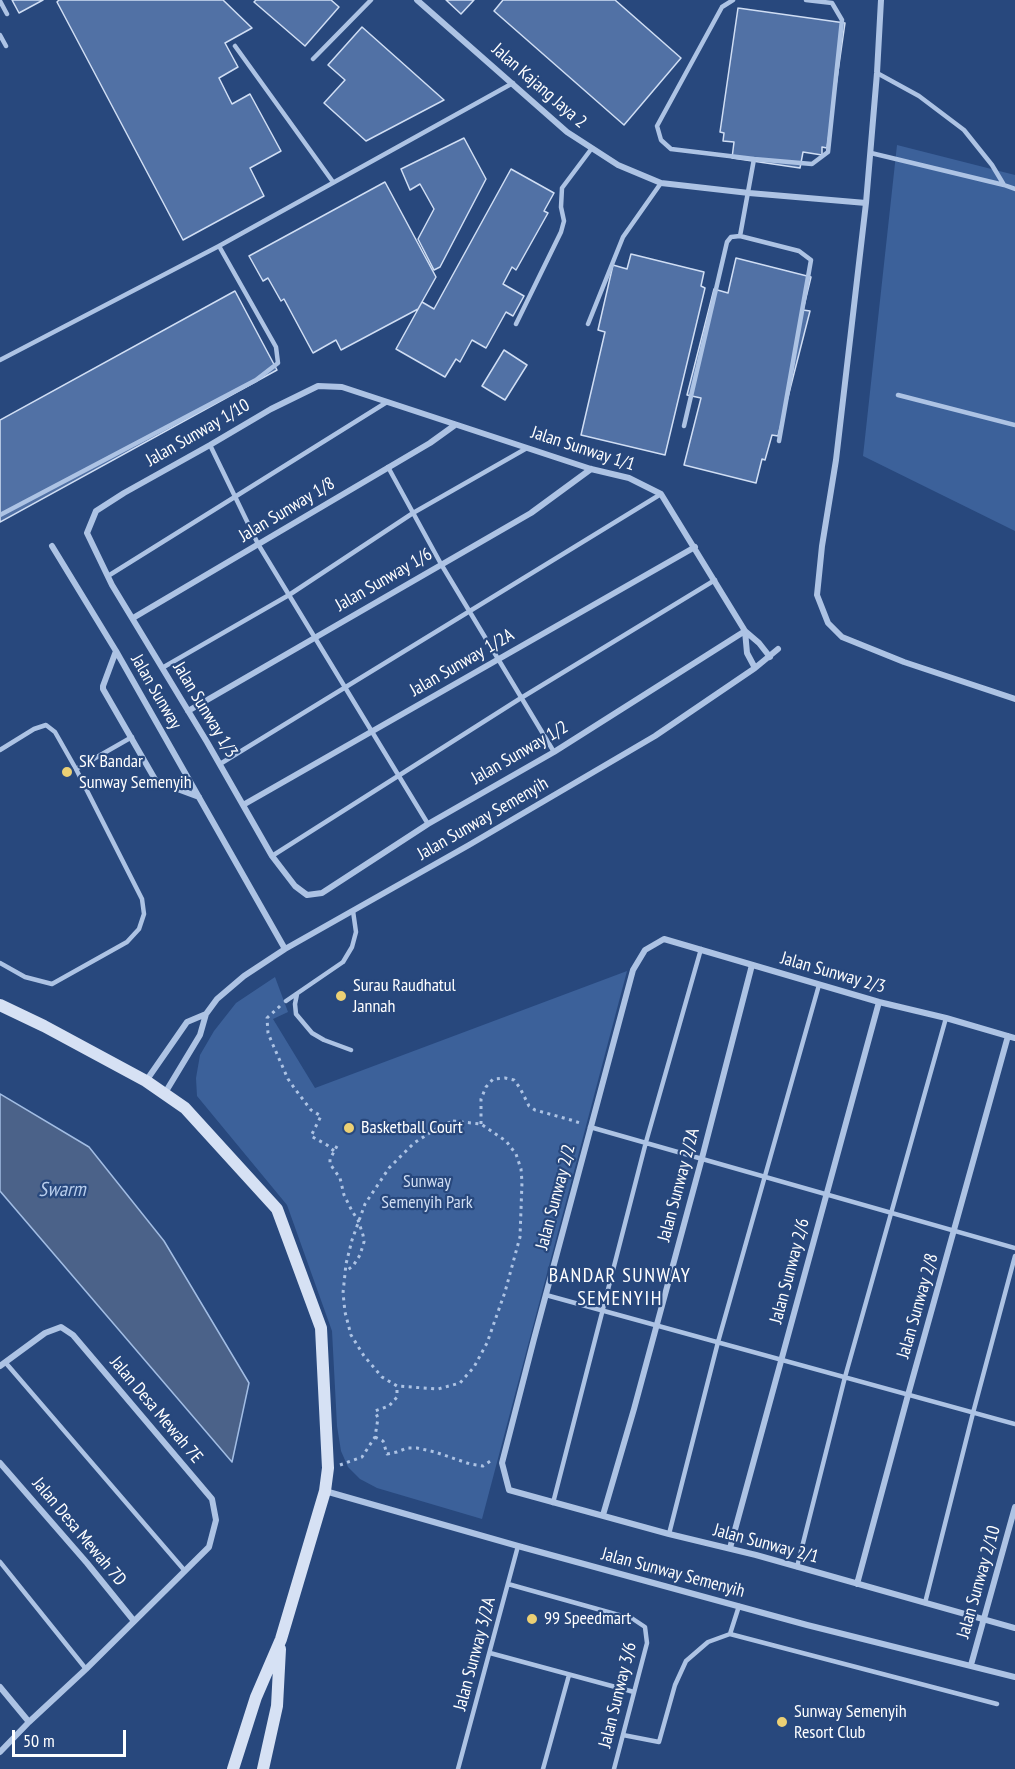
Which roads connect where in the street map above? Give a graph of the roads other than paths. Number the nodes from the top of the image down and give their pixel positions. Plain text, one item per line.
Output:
1 (371, 0) edge
2 (417, 0) edge
3 (732, 0) edge
4 (806, 0) edge
5 (881, 0) edge
6 (0, 1) edge
7 (7, 14) dead end
8 (0, 35) edge
9 (6, 46) dead end
10 (235, 46) dead end
11 (313, 59) dead end
12 (877, 73) junction
13 (513, 83) junction
14 (592, 148) junction
15 (871, 153) junction
16 (754, 159) junction
17 (333, 182) junction
18 (661, 183) junction
19 (1004, 184) junction
20 (1015, 189) edge
21 (749, 193) junction
22 (866, 203) junction
23 (740, 236) junction
24 (219, 246) junction
25 (516, 324) dead end
26 (588, 324) dead end
27 (0, 360) edge
28 (342, 387) joint
29 (898, 395) dead end
30 (387, 402) junction
31 (455, 425) junction
32 (1015, 425) edge
33 (684, 426) dead end
34 (779, 441) dead end
35 (210, 445) junction
36 (528, 447) junction
37 (388, 468) junction
38 (591, 469) junction
39 (661, 494) junction
40 (236, 497) junction
41 (413, 513) junction
42 (0, 515) edge
43 (87, 533) joint
44 (258, 544) junction
45 (52, 546) dead end
46 (695, 547) junction
47 (441, 564) junction
48 (108, 576) junction
49 (715, 580) junction
50 (290, 595) junction
51 (469, 611) junction
52 (133, 618) junction
53 (745, 631) junction
54 (315, 637) junction
55 (778, 649) dead end
56 (116, 651) junction
57 (770, 657) junction
58 (498, 660) junction
59 (162, 668) junction
60 (755, 668) junction
61 (345, 687) junction
62 (521, 698) junction
63 (1015, 699) edge
64 (188, 711) junction
65 (372, 732) junction
66 (132, 737) junction
67 (0, 750) edge
68 (554, 752) junction
69 (220, 764) junction
70 (76, 769) junction
71 (399, 775) junction
72 (200, 797) junction
73 (243, 805) junction
74 (428, 824) junction
75 (272, 856) junction
76 (307, 895) joint
77 (353, 911) junction
78 (285, 949) junction
79 (701, 949) junction
80 (645, 950) joint
81 (0, 963) edge
82 (752, 965) junction
83 (819, 985) junction
84 (297, 994) junction
85 (286, 1001) road end
86 (879, 1002) junction
87 (0, 1005) edge
88 (206, 1014) junction
89 (946, 1018) junction
90 (1012, 1037) edge
91 (351, 1050) dead end
92 (146, 1081) junction
93 (165, 1093) junction
94 (590, 1127) junction
95 (646, 1142) junction
96 (702, 1158) junction
97 (765, 1176) junction
98 (827, 1194) junction
99 (892, 1213) junction
100 (955, 1230) junction
101 (1015, 1248) edge
102 (1015, 1256) edge
103 (546, 1295) junction
104 (604, 1311) junction
105 (657, 1325) junction
106 (718, 1342) junction
107 (782, 1360) junction
108 (2, 1364) edge
109 (844, 1377) junction
110 (908, 1395) junction
111 (973, 1413) junction
112 (1015, 1424) edge
113 (0, 1463) edge
114 (509, 1490) joint
115 (325, 1491) junction
116 (553, 1503) junction
117 (1015, 1507) edge
118 (603, 1515) junction
119 (669, 1534) junction
120 (518, 1546) junction
121 (730, 1548) junction
122 (0, 1562) edge
123 (797, 1567) junction
124 (185, 1571) junction
125 (508, 1584) junction
126 (857, 1584) junction
127 (925, 1602) junction
128 (739, 1606) junction
129 (984, 1619) junction
130 (134, 1621) junction
131 (1015, 1628) edge
132 (730, 1634) junction
133 (281, 1639) junction
134 (490, 1653) junction
135 (971, 1665) junction
136 (86, 1669) junction
137 (569, 1675) junction
138 (1015, 1677) edge
139 (0, 1687) edge
140 (634, 1692) junction
141 (997, 1704) dead end
142 (29, 1722) junction
143 (623, 1735) junction
144 (0, 1752) edge
145 (233, 1769) edge
146 (263, 1769) edge
147 (458, 1769) edge
148 (543, 1769) edge
149 (614, 1769) edge

1 - 11 lane
2 - 13 street, Jalan Kajang Jaya 2
3 - 16 lane
4 - 16 lane
5 - 12 street
6 - 7 lane
8 - 9 lane
10 - 17 lane
12 - 15 street
12 - 19 lane
13 - 14 street, Jalan Kajang Jaya 2
13 - 17 lane
14 - 18 street, Jalan Kajang Jaya 2
14 - 25 lane
15 - 19 lane
15 - 22 street
16 - 21 lane
17 - 24 lane
18 - 21 street, Jalan Kajang Jaya 2
18 - 26 lane
19 - 20 lane
21 - 22 street, Jalan Kajang Jaya 2
21 - 23 lane
22 - 63 street
23 - 33 lane
23 - 34 lane
24 - 27 lane
24 - 42 lane
28 - 30 street, Jalan Sunway 1/1
28 - 35 street, Jalan Sunway 1/10
29 - 32 lane
30 - 31 street, Jalan Sunway 1/1
30 - 40 lane
31 - 36 street, Jalan Sunway 1/1
31 - 37 street, Jalan Sunway 1/8
35 - 40 lane
35 - 43 street, Jalan Sunway 1/10
36 - 38 street, Jalan Sunway 1/1
36 - 41 lane
37 - 41 lane
37 - 44 street, Jalan Sunway 1/8
38 - 39 street, Jalan Sunway 1/1
38 - 47 street, Jalan Sunway 1/6
39 - 46 street
39 - 51 lane
40 - 44 lane
40 - 48 lane
41 - 47 lane
41 - 50 lane
43 - 48 street, Jalan Sunway 1/3
44 - 50 lane
44 - 52 street, Jalan Sunway 1/8
45 - 56 street, Jalan Sunway
46 - 49 street
46 - 58 street, Jalan Sunway 1/2A
47 - 51 lane
47 - 54 street, Jalan Sunway 1/6
48 - 52 street, Jalan Sunway 1/3
49 - 53 street
49 - 62 lane
50 - 54 lane
50 - 59 lane
51 - 58 lane
51 - 61 lane
52 - 59 street, Jalan Sunway 1/3
53 - 57 street
53 - 60 street
53 - 68 street, Jalan Sunway 1/2
54 - 61 lane
54 - 64 street, Jalan Sunway 1/6
55 - 57 street, Jalan Sunway Semenyih
56 - 66 street
56 - 72 street, Jalan Sunway
57 - 60 street, Jalan Sunway Semenyih
58 - 62 lane
58 - 65 street, Jalan Sunway 1/2A
59 - 64 street, Jalan Sunway 1/3
60 - 77 street, Jalan Sunway Semenyih
61 - 65 lane
61 - 69 lane
62 - 68 lane
62 - 71 lane
64 - 69 street, Jalan Sunway 1/3
65 - 71 lane
65 - 73 street, Jalan Sunway 1/2A
66 - 70 lane
66 - 72 street
67 - 70 lane
68 - 74 street, Jalan Sunway 1/2
69 - 73 street, Jalan Sunway 1/3
70 - 81 lane
71 - 74 lane
71 - 75 lane
72 - 78 street, Jalan Sunway
73 - 75 street, Jalan Sunway 1/3
74 - 76 street, Jalan Sunway 1/2
75 - 76 street, Jalan Sunway 1/3
77 - 78 street, Jalan Sunway Semenyih
77 - 84 lane
78 - 88 street, Jalan Sunway Semenyih
79 - 80 street, Jalan Sunway 2/3
79 - 82 street, Jalan Sunway 2/3
79 - 95 lane
80 - 94 street, Jalan Sunway 2/2
82 - 83 street, Jalan Sunway 2/3
82 - 96 street, Jalan Sunway 2/2A
83 - 86 street, Jalan Sunway 2/3
83 - 97 lane
84 - 85 lane
84 - 91 lane
86 - 89 street, Jalan Sunway 2/3
86 - 98 street, Jalan Sunway 2/6
87 - 92 street
88 - 92 street, Jalan Sunway Semenyih
88 - 93 street, Jalan Sunway Semenyih
89 - 90 street, Jalan Sunway 2/3
89 - 99 lane
90 - 100 street, Jalan Sunway 2/8
92 - 93 street
93 - 115 street
94 - 95 lane
94 - 103 street, Jalan Sunway 2/2
95 - 96 lane
95 - 104 lane
96 - 97 lane
96 - 105 street, Jalan Sunway 2/2A
97 - 98 lane
97 - 106 lane
98 - 99 lane
98 - 107 street, Jalan Sunway 2/6
99 - 100 lane
99 - 109 lane
100 - 101 lane
100 - 110 street, Jalan Sunway 2/8
102 - 111 lane
103 - 104 lane
103 - 114 street, Jalan Sunway 2/2
104 - 105 lane
104 - 116 lane
105 - 106 lane
105 - 118 street, Jalan Sunway 2/2A
106 - 107 lane
106 - 119 lane
107 - 109 lane
107 - 121 street, Jalan Sunway 2/6
108 - 124 lane
108 - 124 street, Jalan Desa Mewah 7E
109 - 110 lane
109 - 123 lane
110 - 111 lane
110 - 126 street, Jalan Sunway 2/8
111 - 112 lane
111 - 127 lane
113 - 130 street, Jalan Desa Mewah 7D
114 - 116 street, Jalan Sunway 2/1
115 - 120 street, Jalan Sunway Semenyih
115 - 133 street
116 - 118 street, Jalan Sunway 2/1
117 - 129 street, Jalan Sunway 2/10
118 - 119 street, Jalan Sunway 2/1
119 - 121 street, Jalan Sunway 2/1
120 - 125 lane, Jalan Sunway 3/2A
120 - 128 street, Jalan Sunway Semenyih
121 - 123 street, Jalan Sunway 2/1
122 - 136 lane
123 - 126 street, Jalan Sunway 2/1
124 - 130 street
125 - 134 lane, Jalan Sunway 3/2A
125 - 140 lane, Jalan Sunway 3/6
126 - 127 street, Jalan Sunway 2/1
127 - 129 street, Jalan Sunway 2/1
128 - 132 lane
128 - 135 street, Jalan Sunway Semenyih
129 - 131 street, Jalan Sunway 2/1
129 - 135 street, Jalan Sunway 2/10
130 - 136 street
132 - 141 lane
132 - 143 lane
133 - 145 street
133 - 146 street
134 - 137 lane
134 - 147 lane, Jalan Sunway 3/2A
135 - 138 street, Jalan Sunway Semenyih
136 - 142 street
137 - 140 lane
137 - 148 lane
139 - 142 street
140 - 143 lane, Jalan Sunway 3/6
142 - 144 street
143 - 149 lane, Jalan Sunway 3/6

